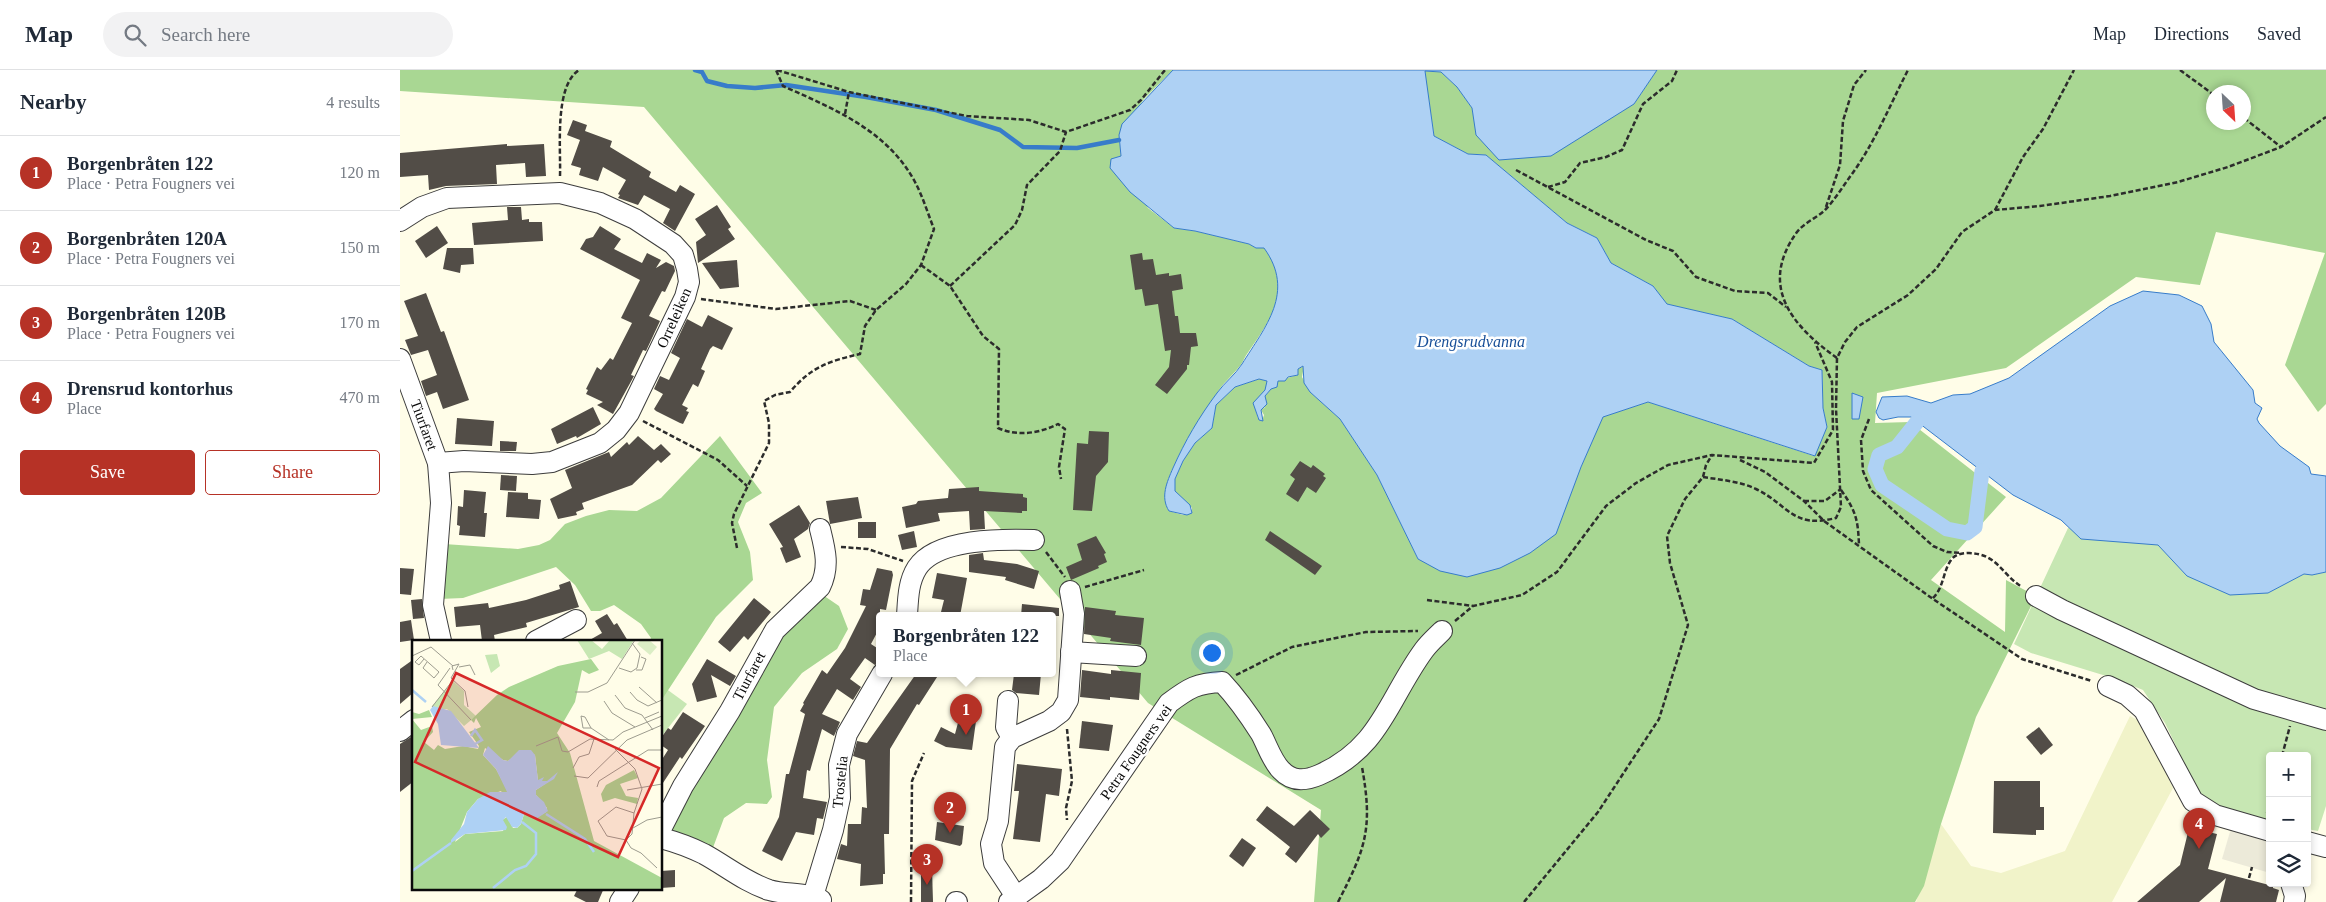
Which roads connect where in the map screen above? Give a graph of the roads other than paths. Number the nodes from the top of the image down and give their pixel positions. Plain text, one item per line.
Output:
1 (400, 222) edge
2 (400, 360) edge
3 (438, 463) junction
4 (820, 528) dead end
5 (1034, 540) road end
6 (1070, 591) road end
7 (2036, 596) road end
8 (907, 612) edge
9 (576, 620) dead end
10 (1442, 631) road end
11 (441, 640) edge
12 (538, 640) edge
13 (1071, 652) junction
14 (1136, 656) dead end
15 (880, 677) edge
16 (2108, 686) road end
17 (1008, 701) dead end
18 (2326, 720) edge
19 (412, 722) edge
20 (400, 731) edge
21 (1012, 738) junction
22 (662, 827) edge
23 (2266, 830) edge
24 (662, 838) edge
25 (2292, 887) edge
26 (628, 890) edge
27 (815, 900) edge
28 (1013, 900) edge
29 (620, 902) edge
30 (2294, 902) edge

1 - 3 street, Orreleiken
2 - 3 street, Tiurfaret
3 - 11 street, Tiurfaret
4 - 22 street, Tiurfaret
5 - 8 street
6 - 13 street
7 - 18 street
9 - 12 street
10 - 28 street, Petra Fougners vei
13 - 14 street
13 - 21 street
15 - 27 street, Trostelia
16 - 23 street
17 - 21 street
19 - 20 street
21 - 28 street, Petra Fougners vei
24 - 27 street
25 - 30 street
26 - 29 street

